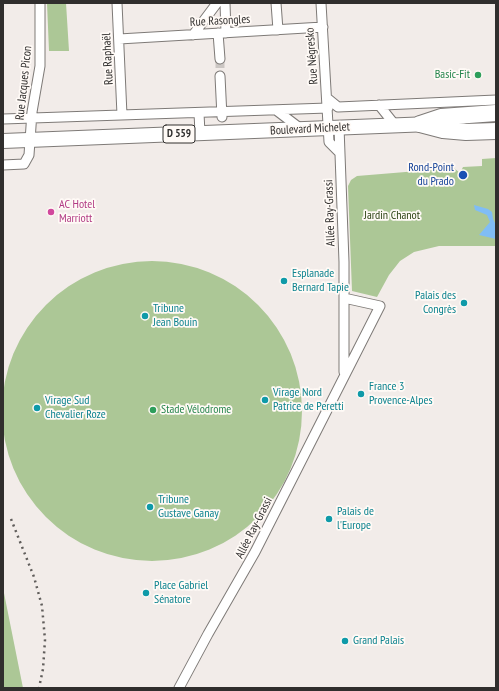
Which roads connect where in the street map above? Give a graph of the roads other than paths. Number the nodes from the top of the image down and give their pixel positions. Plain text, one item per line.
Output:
1 (40, 3) edge
2 (117, 3) edge
3 (217, 3) edge
4 (225, 3) edge
5 (276, 3) edge
6 (321, 3) edge
7 (323, 27) junction
8 (278, 30) junction
9 (222, 33) junction
10 (192, 35) junction
11 (118, 39) junction
12 (220, 59) tunnel mouth
13 (220, 76) tunnel mouth
14 (327, 98) junction
15 (496, 100) edge
16 (379, 105) junction
17 (496, 107) edge
18 (328, 108) junction
19 (276, 110) junction
20 (199, 113) junction
21 (496, 113) edge
22 (122, 115) junction
23 (222, 115) junction
24 (32, 118) junction
25 (3, 119) edge
26 (496, 121) edge
27 (420, 124) junction
28 (395, 125) junction
29 (334, 127) junction
30 (301, 129) junction
31 (496, 131) edge
32 (200, 134) junction
33 (30, 140) junction
34 (3, 142) edge
35 (340, 153) joint
36 (3, 165) edge
37 (344, 298) junction
38 (344, 375) junction
39 (179, 688) edge

1 - 24 street, Rue Jacques Picon
2 - 11 street, Rue Raphaël
3 - 10 street
4 - 9 street
5 - 8 street
6 - 7 street, Rue Négresko
7 - 8 street, Rue Rasongles
7 - 14 street, Rue Négresko
8 - 9 street, Rue Rasongles
9 - 10 street, Rue Rasongles
9 - 12 street
10 - 11 street, Rue Rasongles
11 - 22 street, Rue Raphaël
13 - 23 street
14 - 16 street, Boulevard Michelet
14 - 18 street, Rue Négresko
15 - 16 street, Boulevard Michelet
16 - 28 street
17 - 27 main road
18 - 19 street, Boulevard Michelet
18 - 29 street, Rue Négresko
19 - 23 street, Boulevard Michelet
19 - 30 street
20 - 22 street, Boulevard Michelet
20 - 23 street, Boulevard Michelet
20 - 32 street
21 - 27 highway
22 - 24 street, Boulevard Michelet
24 - 25 street, Boulevard Michelet
24 - 33 street, Rue Jacques Picon
26 - 27 main road, Boulevard Michelet / D 559
27 - 28 main road, Boulevard Michelet / D 559
27 - 31 highway
28 - 29 main road, Boulevard Michelet / D 559
29 - 30 main road, Boulevard Michelet / D 559
29 - 35 street, Rue Négresko
30 - 32 main road, Boulevard Michelet / D 559
32 - 33 main road, Boulevard Michelet / D 559
33 - 34 main road, Boulevard Michelet / D 559
33 - 36 street
35 - 37 street, Allée Ray-Grassi
37 - 38 street, Allée Ray-Grassi
37 - 38 street, Allée Ray-Grassi
38 - 39 street, Allée Ray-Grassi

